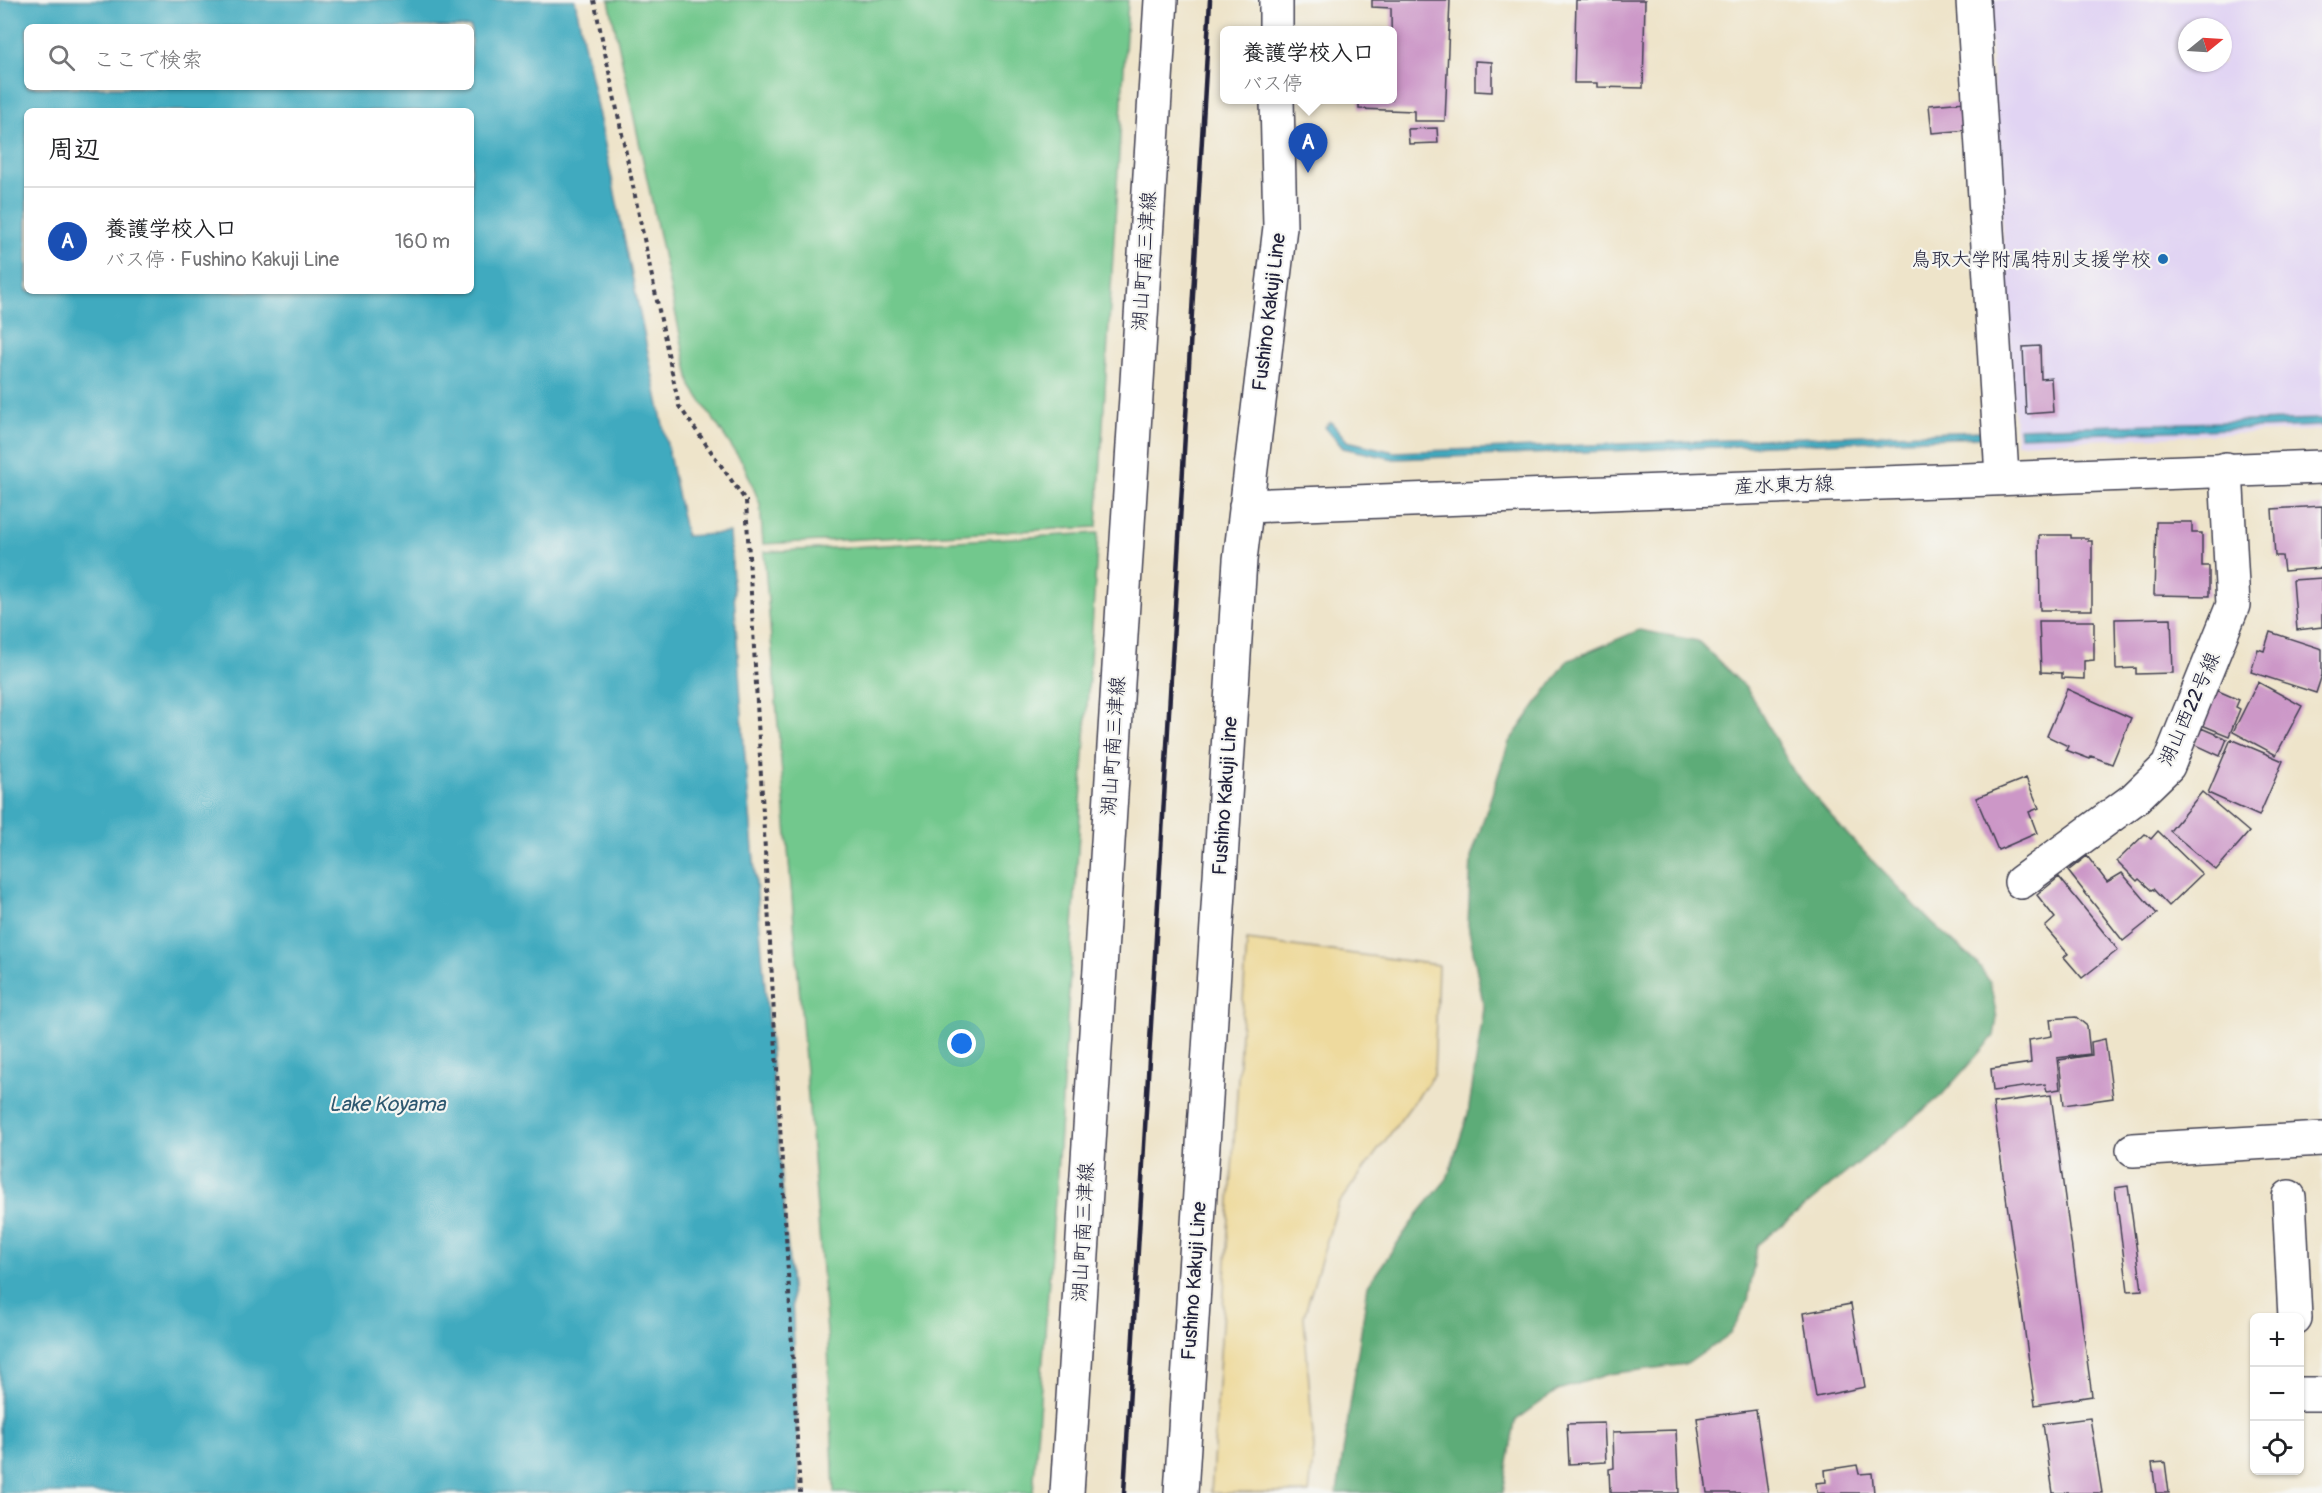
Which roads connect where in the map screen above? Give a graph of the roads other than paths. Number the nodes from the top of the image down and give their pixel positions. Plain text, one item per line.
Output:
1 (1161, 0) edge
2 (1276, 0) edge
3 (1973, 0) edge
4 (1276, 26) edge
5 (1277, 104) edge
6 (2322, 467) edge
7 (2226, 470) junction
8 (2002, 476) junction
9 (1246, 506) junction
10 (2021, 882) dead end
11 (2322, 1139) edge
12 (2133, 1150) dead end
13 (2289, 1197) dead end
14 (2295, 1313) edge
15 (2304, 1394) edge
16 (2322, 1394) edge
17 (1068, 1493) edge
18 (1181, 1493) edge

1 - 17 street, 湖山町南三津線
2 - 4 street
3 - 8 street
5 - 9 street, Fushino Kakuji Line
6 - 7 street, 産水東方線
7 - 8 street, 産水東方線
7 - 10 street, 湖山西22号線
8 - 9 street, 産水東方線
9 - 18 street, Fushino Kakuji Line
11 - 12 street
13 - 14 street
15 - 16 street

